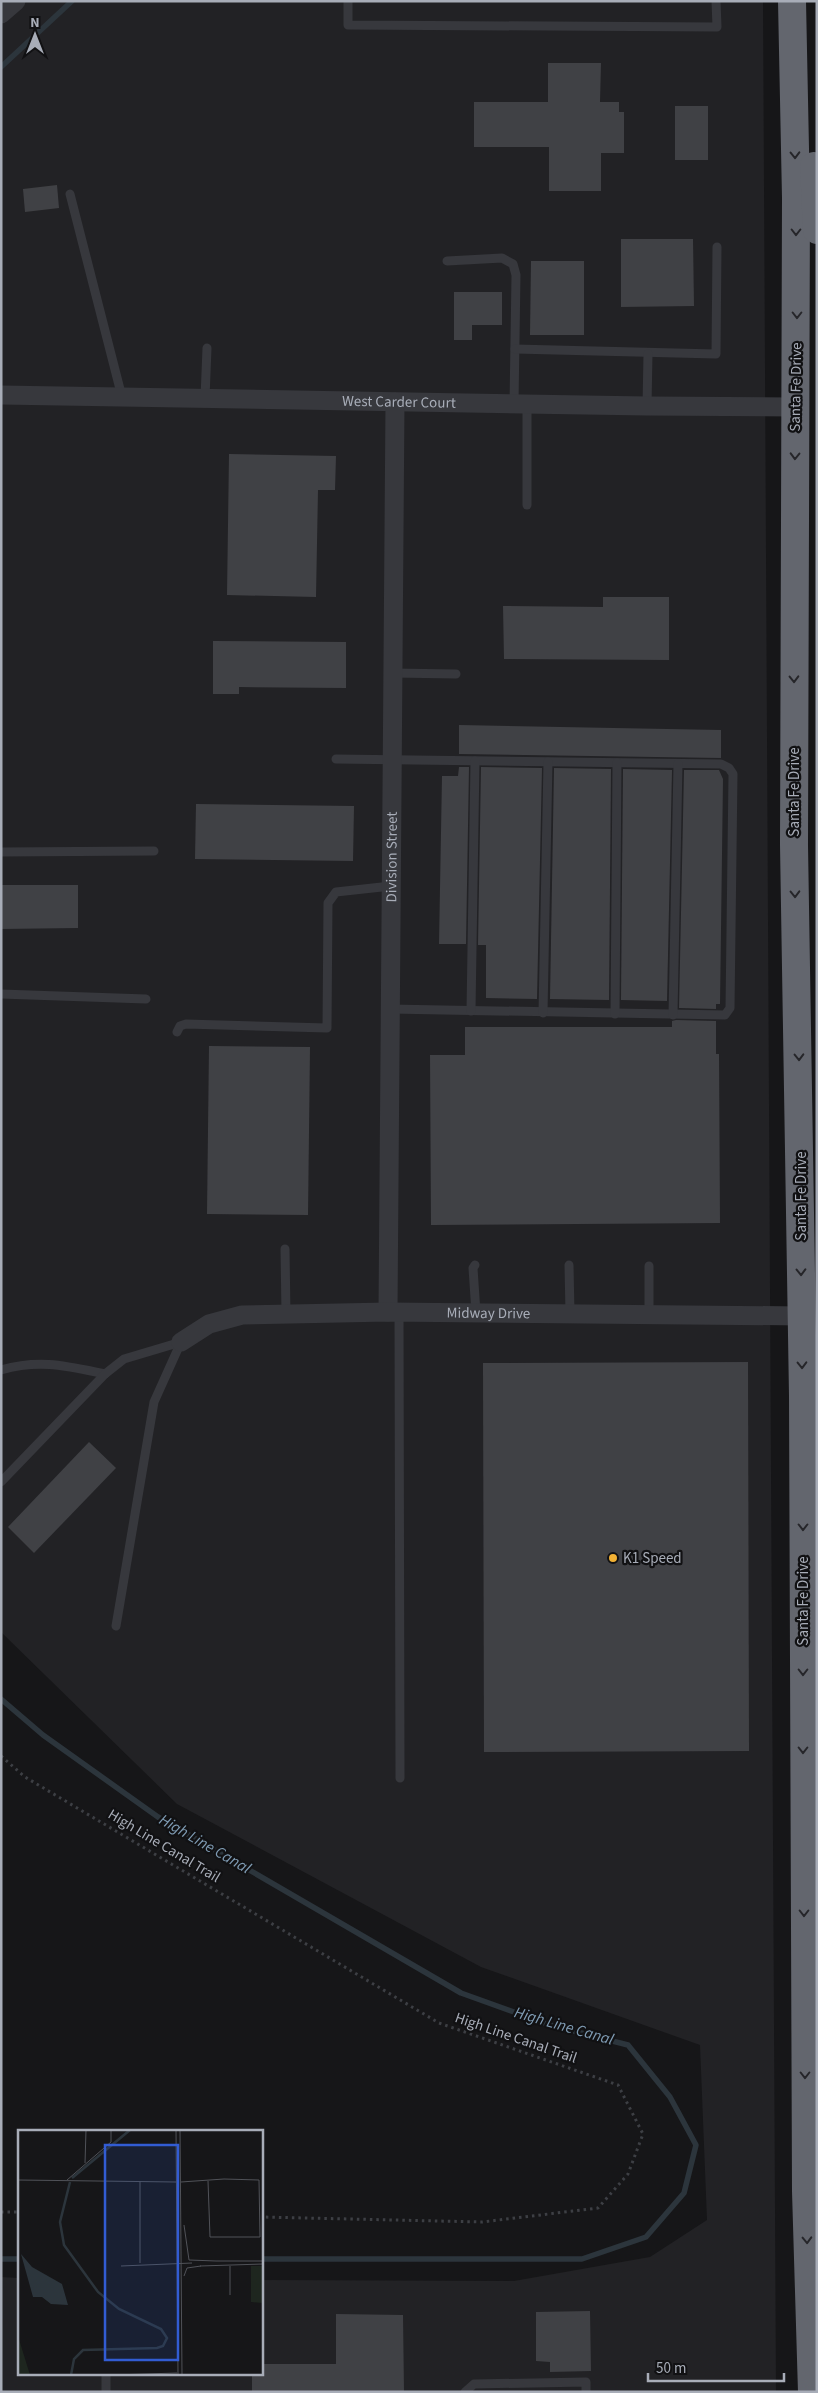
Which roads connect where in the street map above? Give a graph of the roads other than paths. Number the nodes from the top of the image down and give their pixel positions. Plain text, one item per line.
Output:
1 (16, 1) edge
2 (348, 1) edge
3 (716, 1) edge
4 (792, 1) edge
5 (1, 14) edge
6 (70, 194) dead end
7 (817, 230) edge
8 (716, 247) dead end
9 (448, 261) dead end
10 (207, 348) dead end
11 (515, 349) junction
12 (648, 354) junction
13 (1, 395) edge
14 (122, 397) junction
15 (205, 398) junction
16 (395, 402) junction
17 (520, 404) junction
18 (647, 406) junction
19 (796, 407) junction
20 (527, 504) dead end
21 (393, 673) junction
22 (456, 674) dead end
23 (336, 759) dead end
24 (392, 760) junction
25 (475, 761) junction
26 (548, 762) junction
27 (616, 763) junction
28 (678, 764) junction
29 (154, 851) dead end
30 (1, 852) edge
31 (391, 886) junction
32 (1, 994) edge
33 (146, 999) dead end
34 (390, 1008) junction
35 (471, 1011) junction
36 (543, 1013) junction
37 (615, 1014) junction
38 (673, 1015) junction
39 (177, 1032) dead end
40 (285, 1249) dead end
41 (475, 1265) dead end
42 (569, 1265) dead end
43 (649, 1266) dead end
44 (393, 1312) junction
45 (476, 1313) junction
46 (286, 1314) junction
47 (570, 1314) junction
48 (649, 1314) junction
49 (802, 1316) junction
50 (181, 1342) junction
51 (1, 1370) edge
52 (105, 1374) junction
53 (1, 1482) edge
54 (116, 1626) dead end
55 (400, 1778) dead end
56 (804, 1822) junction
57 (817, 1875) edge
58 (106, 2376) edge
59 (106, 2392) edge
60 (465, 2392) edge
61 (586, 2392) edge
62 (812, 2392) edge

1 - 5 street
2 - 3 lane
4 - 7 highway
4 -> 19 highway, Santa Fe Drive
6 - 14 lane
8 - 12 lane
9 - 11 lane
10 - 15 lane
11 - 12 lane
11 - 17 lane
12 - 18 lane
13 - 14 street, West Carder Court
14 - 15 street, West Carder Court
15 - 16 street, West Carder Court
16 - 17 street, West Carder Court
16 - 21 street, Division Street
17 - 18 street, West Carder Court
17 - 20 lane
18 - 19 street, West Carder Court
19 -> 49 highway, Santa Fe Drive
21 - 22 lane
21 - 24 street, Division Street
23 - 24 lane
24 - 25 lane
24 - 31 street, Division Street
25 - 26 lane
25 - 35 lane
26 - 27 lane
26 - 36 lane
27 - 28 lane
27 - 37 lane
28 - 38 lane
28 - 38 lane
29 - 30 lane
31 - 34 street, Division Street
31 - 39 lane
32 - 33 lane
34 - 35 lane
34 - 44 street, Division Street
35 - 36 lane
36 - 37 lane
37 - 38 lane
40 - 46 lane
41 - 45 lane
42 - 47 lane
43 - 48 lane
44 - 45 street, Midway Drive
44 - 46 street, Midway Drive
44 - 55 lane
45 - 47 street, Midway Drive
46 - 50 street, Midway Drive
47 - 48 street, Midway Drive
48 - 49 street, Midway Drive
49 -> 56 highway, Santa Fe Drive
50 - 52 lane
50 - 54 lane
51 - 52 lane
52 - 53 lane
56 - 57 highway
56 -> 62 highway, Santa Fe Drive
58 - 59 lane
60 - 61 lane

